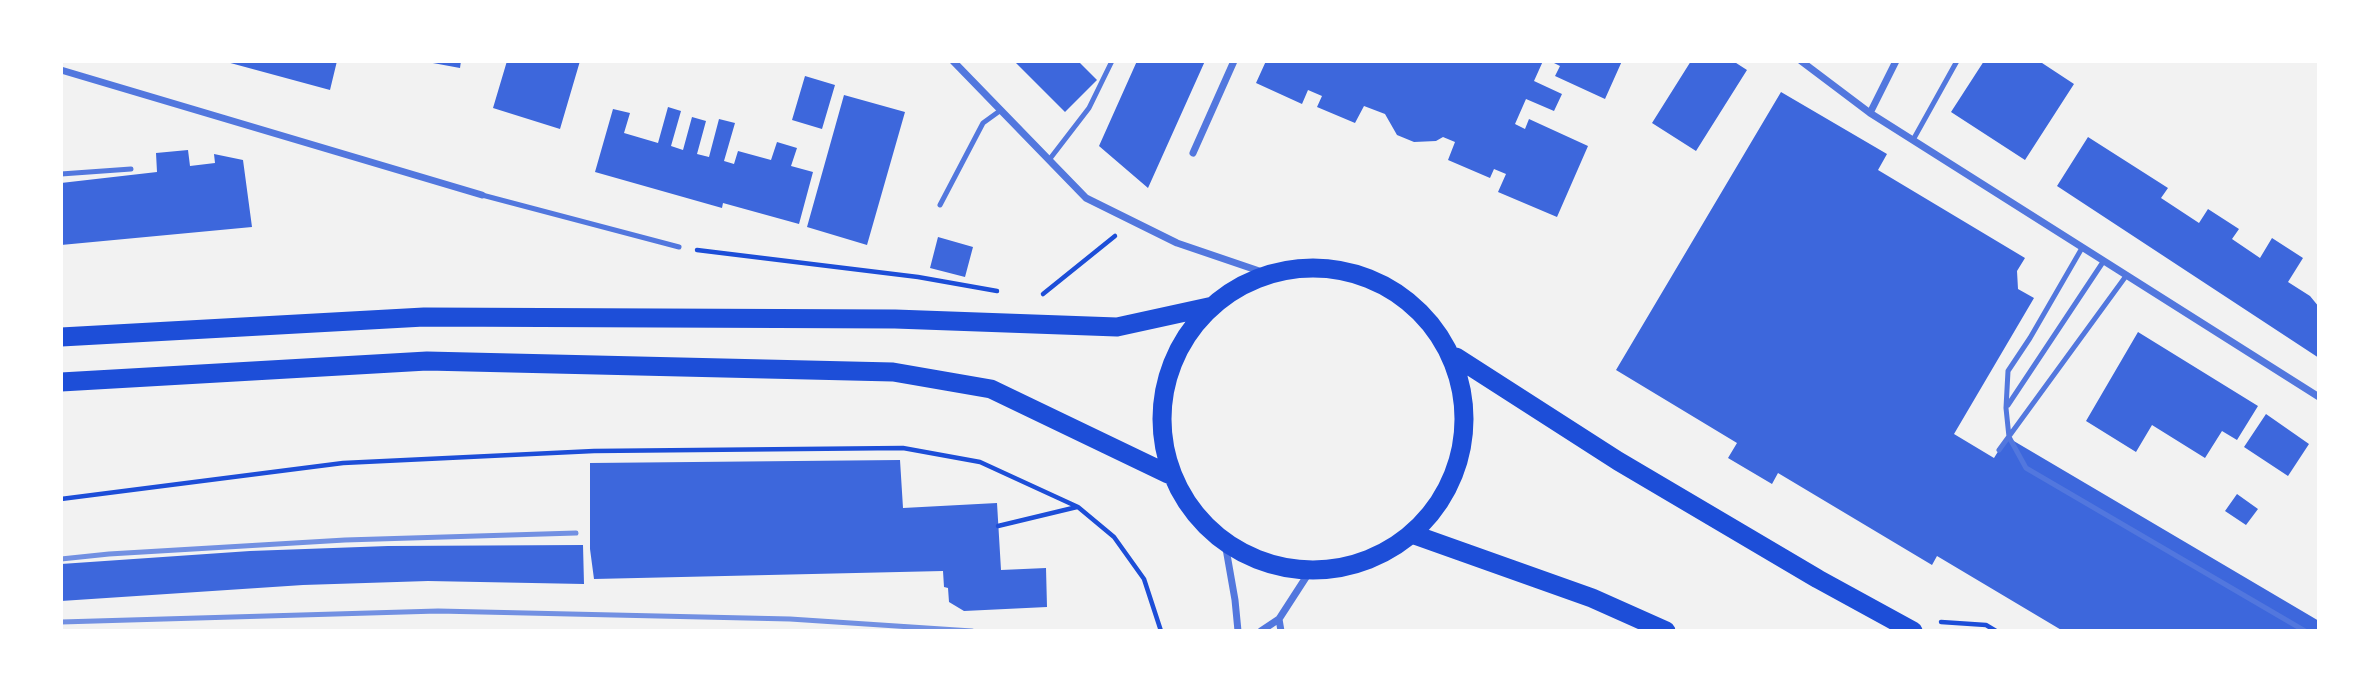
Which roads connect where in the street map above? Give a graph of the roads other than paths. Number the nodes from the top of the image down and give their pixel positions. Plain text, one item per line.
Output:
1 (953, 61) edge
2 (1112, 61) edge
3 (1234, 61) edge
4 (1801, 61) edge
5 (1896, 61) edge
6 (1957, 61) edge
7 (61, 71) edge
8 (1001, 110) junction
9 (1870, 113) junction
10 (1913, 139) junction
11 (1193, 153) dead end
12 (1049, 160) junction
13 (131, 169) dead end
14 (61, 174) edge
15 (482, 195) joint
16 (940, 205) dead end
17 (679, 247) road end
18 (2082, 248) junction
19 (2103, 262) junction
20 (1274, 275) junction
21 (2126, 276) junction
22 (1213, 306) junction
23 (61, 337) edge
24 (1456, 357) junction
25 (61, 382) edge
26 (2319, 397) edge
27 (2006, 408) junction
28 (2009, 437) junction
29 (2000, 450) dead end
30 (1168, 474) junction
31 (1412, 534) junction
32 (1225, 543) junction
33 (1312, 568) junction
34 (1279, 619) junction
35 (1238, 631) edge
36 (1261, 631) edge
37 (1281, 631) edge
38 (1665, 631) edge
39 (1913, 631) edge
40 (2305, 631) edge

1 - 8 street
2 - 12 lane
3 - 11 street
4 - 9 street
5 - 9 street
6 - 10 lane
7 - 15 street
8 - 12 street
8 - 16 lane
9 - 10 street
10 - 18 street
12 - 20 street
13 - 14 lane
15 - 17 lane
18 - 19 street
18 - 27 lane
19 - 21 street
19 - 27 lane
20 - 22 highway
20 - 24 highway
21 - 26 street
21 - 28 lane
22 - 23 highway
22 - 30 highway
24 - 31 highway
24 - 39 highway
25 - 30 highway
27 - 28 lane
28 - 29 lane
28 - 40 lane
30 - 32 highway
31 - 33 highway
31 - 38 highway
32 - 33 highway
32 - 35 street
33 - 34 street
34 - 36 street
34 - 37 street

